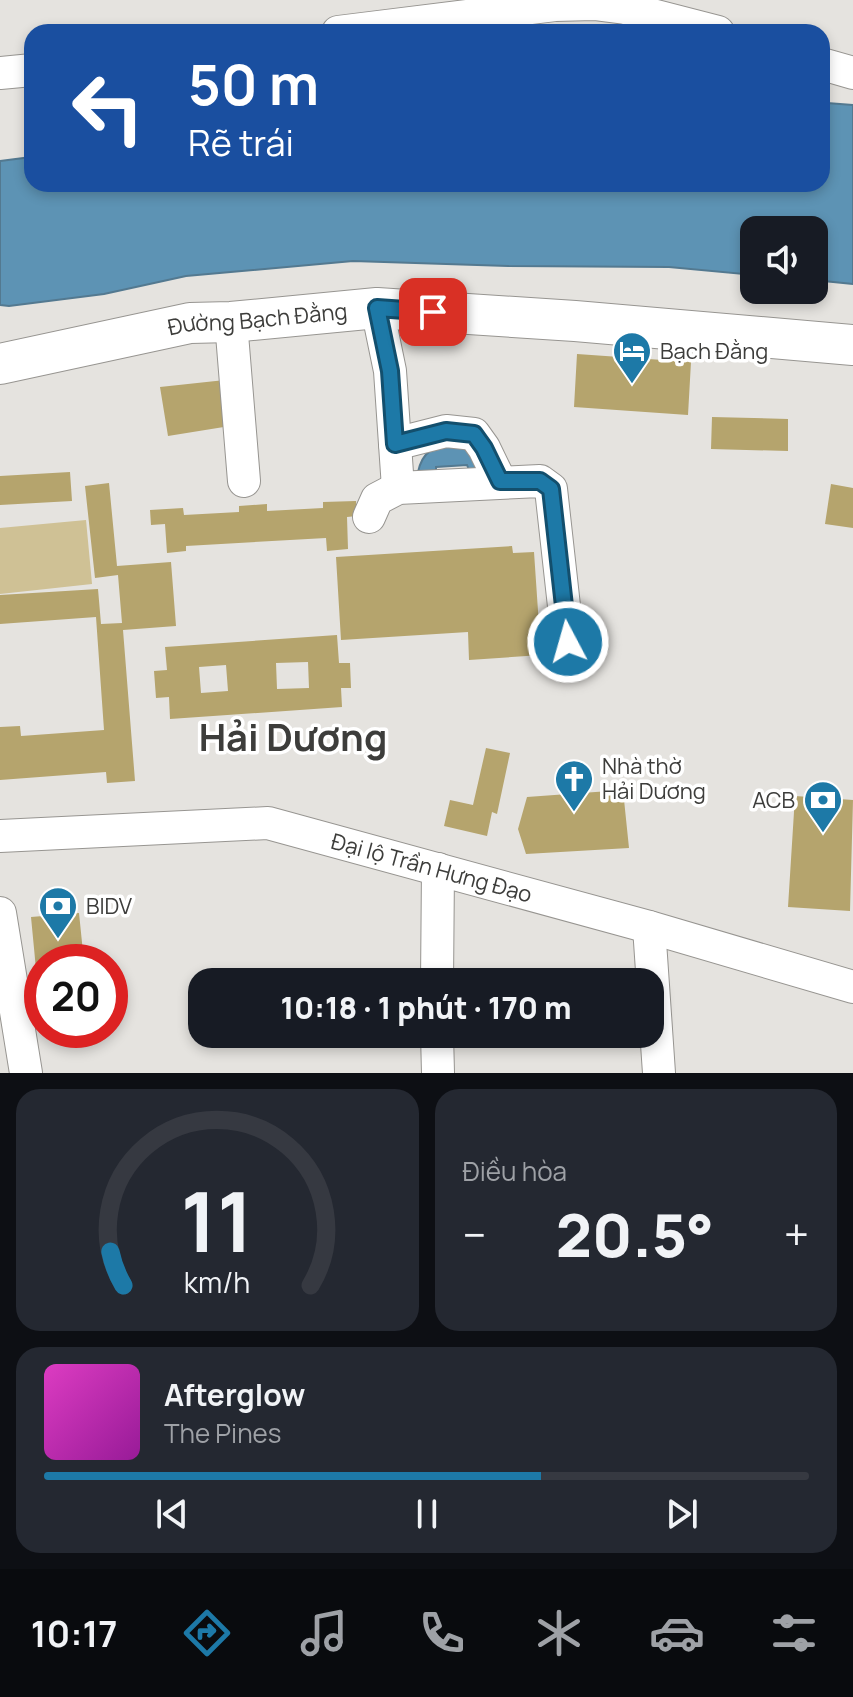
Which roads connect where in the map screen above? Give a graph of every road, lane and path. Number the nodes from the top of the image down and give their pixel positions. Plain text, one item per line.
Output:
1 (402, 24) edge
2 (687, 24) edge
3 (830, 66) edge
4 (24, 71) edge
5 (0, 73) edge
6 (853, 73) edge
7 (377, 308) junction
8 (231, 322) junction
9 (853, 345) edge
10 (0, 364) edge
11 (395, 444) junction
12 (244, 481) dead end
13 (500, 481) junction
14 (398, 488) junction
15 (369, 517) dead end
16 (568, 642) dead end
17 (0, 836) edge
18 (438, 869) junction
19 (0, 913) edge
20 (649, 927) junction
21 (437, 968) edge
22 (853, 987) edge
23 (437, 1048) edge
24 (26, 1073) edge
25 (438, 1073) edge
26 (659, 1073) edge

1 - 2 street
3 - 6 street
4 - 5 street
7 - 8 main road, Đường Bạch Đằng
7 - 9 main road, Đường Bạch Đằng
7 - 11 street
8 - 10 main road, Đường Bạch Đằng
8 - 12 street
11 - 13 street
11 - 14 street
13 - 14 street
13 - 16 street
14 - 15 street
17 - 18 street, Đại lộ Trần Hưng Đạo
18 - 20 street, Đại lộ Trần Hưng Đạo
18 - 21 street
19 - 24 street
20 - 22 street, Đại lộ Trần Hưng Đạo
20 - 26 street
23 - 25 street

